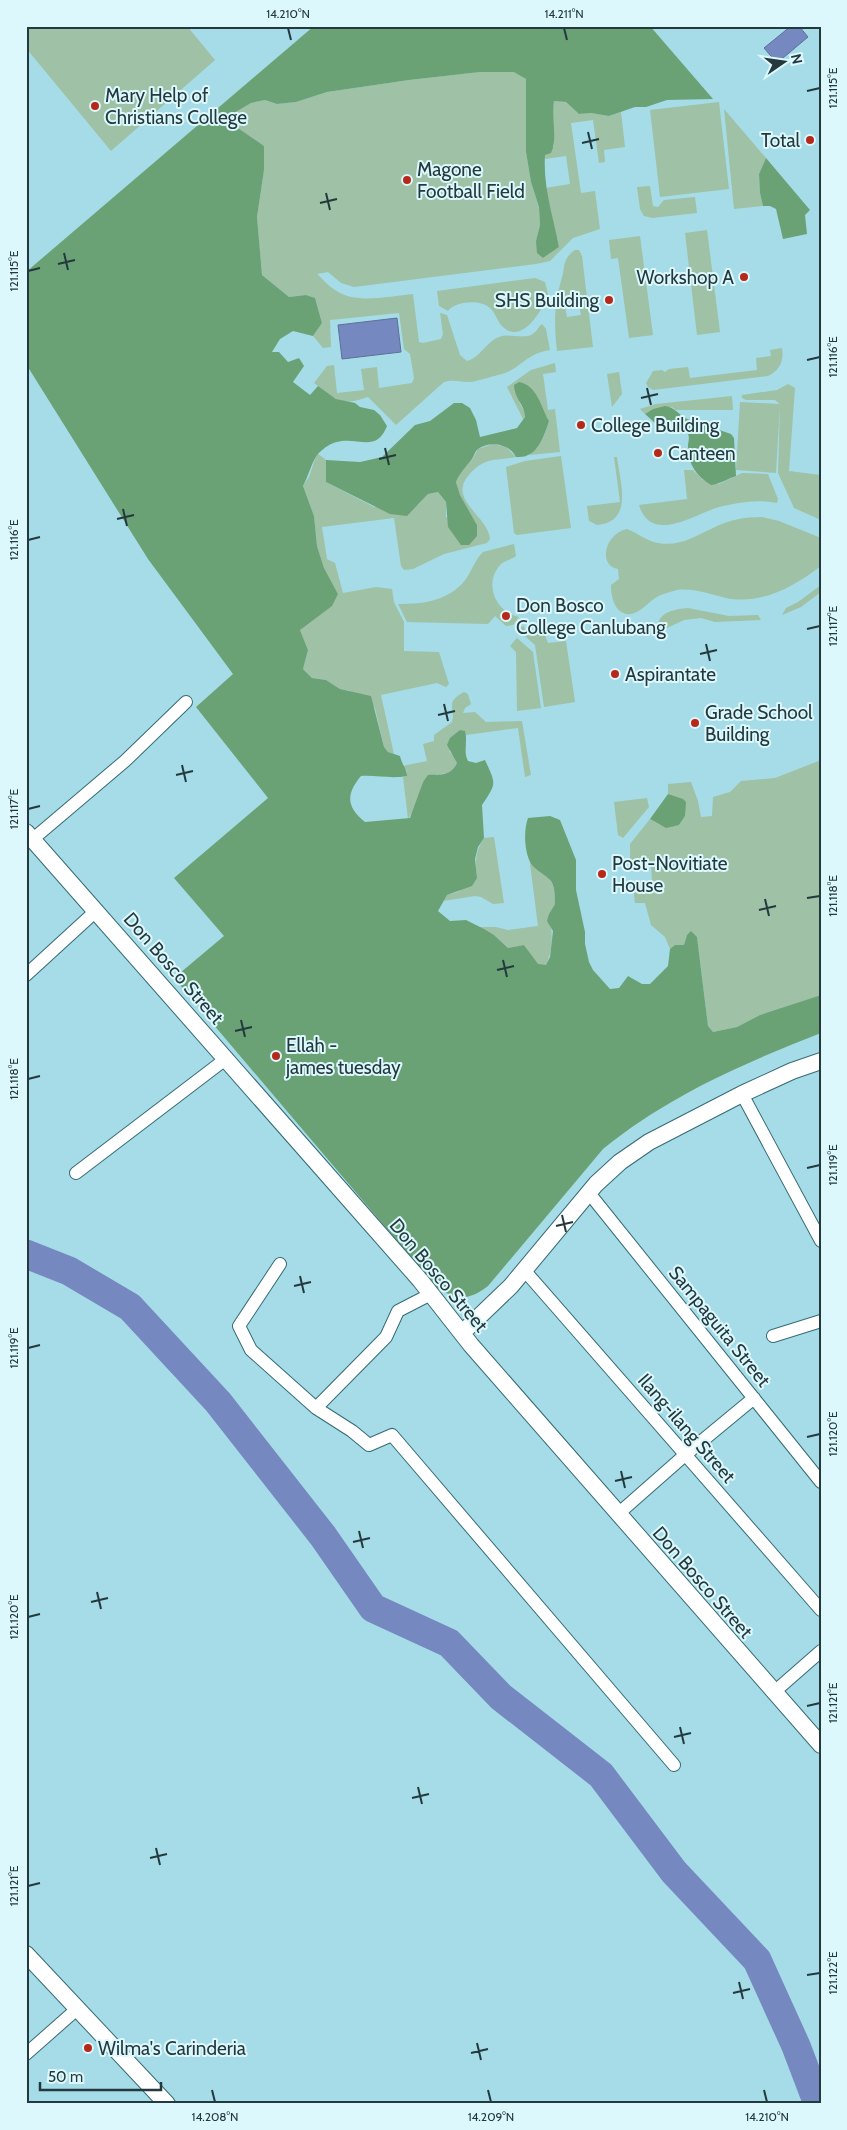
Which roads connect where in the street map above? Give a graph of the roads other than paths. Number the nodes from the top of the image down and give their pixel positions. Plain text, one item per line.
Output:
1 (186, 702) dead end
2 (30, 835) edge
3 (97, 910) junction
4 (26, 975) edge
5 (227, 1058) junction
6 (821, 1061) edge
7 (742, 1094) junction
8 (76, 1173) dead end
9 (589, 1193) junction
10 (821, 1240) edge
11 (280, 1264) dead end
12 (525, 1271) junction
13 (431, 1294) junction
14 (821, 1320) edge
15 (462, 1333) junction
16 (773, 1336) dead end
17 (754, 1398) junction
18 (316, 1408) junction
19 (685, 1455) junction
20 (821, 1482) edge
21 (618, 1514) junction
22 (821, 1610) edge
23 (821, 1651) edge
24 (773, 1693) junction
25 (821, 1745) edge
26 (674, 1765) dead end
27 (26, 1954) edge
28 (78, 2009) junction
29 (26, 2054) edge
30 (167, 2104) edge

1 - 2 street
2 - 3 street, Don Bosco Street
3 - 4 street
3 - 5 street, Don Bosco Street
5 - 8 street
5 - 13 street, Don Bosco Street
6 - 7 street
7 - 9 street
7 - 10 street
9 - 12 street
9 - 17 street, Sampaguita Street
11 - 18 street
12 - 15 street
12 - 19 street, Ilang-ilang Street
13 - 15 street, Don Bosco Street
13 - 18 street
14 - 16 street
15 - 21 street, Don Bosco Street
17 - 19 street
17 - 20 street, Sampaguita Street
18 - 26 street
19 - 21 street
19 - 22 street, Ilang-ilang Street
21 - 24 street, Don Bosco Street
23 - 24 street
24 - 25 street, Don Bosco Street
27 - 28 street
28 - 29 street
28 - 30 street

